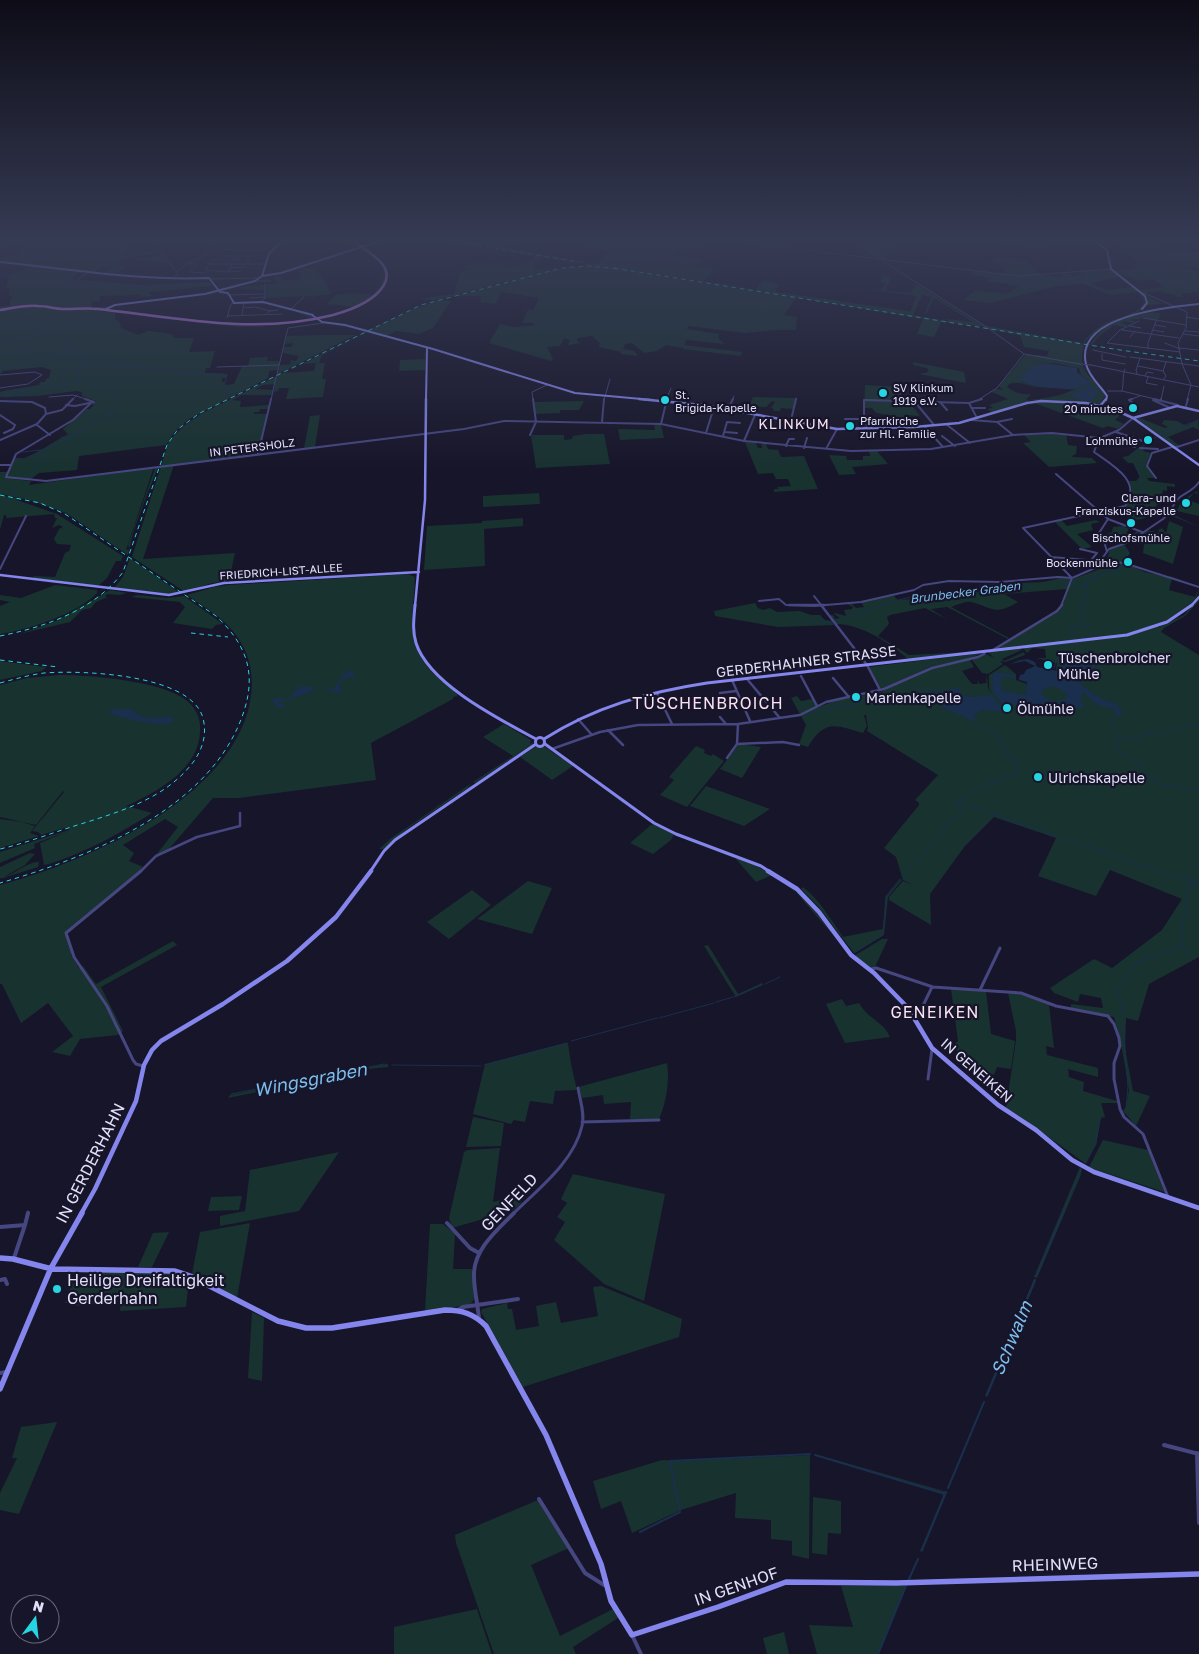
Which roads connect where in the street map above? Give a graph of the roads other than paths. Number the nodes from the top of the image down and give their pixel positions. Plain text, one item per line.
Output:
1 (167, 317) edge
2 (316, 317) edge
3 (326, 317) edge
4 (970, 317) edge
5 (1127, 317) edge
6 (1186, 317) joint
7 (1143, 318) dead end
8 (319, 319) junction
9 (1156, 320) junction
10 (1199, 320) edge
11 (1139, 321) dead end
12 (325, 322) junction
13 (1128, 325) junction
14 (1155, 325) junction
15 (1186, 325) junction
16 (1166, 327) dead end
17 (1141, 328) dead end
18 (1122, 330) junction
19 (1152, 330) junction
20 (1135, 331) junction
21 (1164, 332) dead end
22 (1199, 332) edge
23 (1184, 333) junction
24 (1151, 334) junction
25 (1199, 336) edge
26 (1130, 337) dead end
27 (1180, 338) junction
28 (1128, 343) dead end
29 (1165, 343) dead end
30 (1129, 347) junction
31 (1148, 349) junction
32 (426, 350) junction
33 (1093, 350) dead end
34 (1180, 350) junction
35 (1199, 350) edge
36 (1102, 353) junction
37 (1024, 354) junction
38 (1140, 358) junction
39 (1102, 360) junction
40 (1111, 362) junction
41 (1166, 362) junction
42 (1100, 363) dead end
43 (1125, 364) dead end
44 (1182, 364) junction
45 (279, 365) junction
46 (1138, 366) junction
47 (1199, 366) edge
48 (217, 368) dead end
49 (1108, 368) junction
50 (1163, 370) junction
51 (1125, 371) junction
52 (1152, 373) dead end
53 (1137, 374) junction
54 (0, 375) edge
55 (1147, 376) junction
56 (610, 379) dead end
57 (1164, 380) junction
58 (547, 385) junction
59 (1157, 385) dead end
60 (1164, 386) dead end
61 (1191, 386) junction
62 (1199, 387) edge
63 (0, 388) edge
64 (671, 388) dead end
65 (1108, 391) dead end
66 (1122, 391) junction
67 (77, 395) junction
68 (604, 396) junction
69 (734, 396) dead end
70 (1141, 396) junction
71 (49, 397) dead end
72 (796, 398) dead end
73 (1153, 399) junction
74 (1161, 400) junction
75 (0, 401) edge
76 (666, 401) junction
77 (914, 402) junction
78 (940, 402) junction
79 (91, 403) junction
80 (968, 403) junction
81 (1105, 403) junction
82 (1134, 404) dead end
83 (66, 405) junction
84 (1178, 405) junction
85 (1100, 406) junction
86 (1186, 406) junction
87 (714, 407) junction
88 (1168, 407) junction
89 (972, 408) junction
90 (985, 408) dead end
91 (728, 409) junction
92 (1113, 409) junction
93 (947, 410) dead end
94 (1199, 411) edge
95 (46, 414) junction
96 (756, 414) junction
97 (0, 415) edge
98 (1128, 415) junction
99 (1137, 416) junction
100 (978, 418) junction
101 (1133, 418) junction
102 (845, 419) dead end
103 (864, 419) junction
104 (1012, 419) dead end
105 (791, 420) junction
106 (971, 420) junction
107 (536, 422) junction
108 (602, 422) junction
109 (997, 422) junction
110 (740, 423) dead end
111 (661, 424) junction
112 (946, 424) junction
113 (37, 425) junction
114 (934, 425) junction
115 (924, 426) junction
116 (837, 429) junction
117 (869, 429) junction
118 (725, 432) junction
119 (1114, 432) junction
120 (426, 433) junction
121 (706, 433) junction
122 (737, 433) dead end
123 (50, 435) junction
124 (530, 435) dead end
125 (1013, 435) junction
126 (6, 436) junction
127 (724, 436) junction
128 (942, 436) dead end
129 (1103, 437) junction
130 (807, 438) dead end
131 (1099, 438) junction
132 (0, 440) edge
133 (794, 440) dead end
134 (1199, 440) edge
135 (744, 441) junction
136 (970, 443) junction
137 (1150, 443) dead end
138 (786, 446) junction
139 (956, 446) junction
140 (944, 447) junction
141 (1135, 447) dead end
142 (804, 448) junction
143 (1140, 448) dead end
144 (1164, 448) junction
145 (1173, 448) junction
146 (826, 449) junction
147 (258, 454) junction
148 (0, 465) edge
149 (10, 465) junction
150 (1199, 465) edge
151 (1056, 474) dead end
152 (1156, 478) dead end
153 (1199, 482) edge
154 (1099, 512) junction
155 (26, 516) dead end
156 (1108, 519) junction
157 (1142, 532) junction
158 (1080, 549) dead end
159 (1107, 552) junction
160 (1051, 557) junction
161 (1092, 559) junction
162 (1104, 560) junction
163 (0, 569) edge
164 (419, 572) junction
165 (0, 576) edge
166 (1072, 578) junction
167 (1199, 588) edge
168 (814, 596) dead end
169 (1199, 596) edge
170 (759, 601) dead end
171 (820, 605) junction
172 (993, 650) junction
173 (985, 652) junction
174 (867, 665) junction
175 (801, 676) dead end
176 (834, 678) dead end
177 (747, 679) junction
178 (732, 680) junction
179 (880, 690) junction
180 (736, 691) junction
181 (656, 692) junction
182 (720, 693) dead end
183 (848, 697) junction
184 (817, 706) junction
185 (720, 716) dead end
186 (779, 717) junction
187 (578, 719) junction
188 (750, 721) junction
189 (672, 724) junction
190 (726, 724) junction
191 (738, 724) junction
192 (607, 730) junction
193 (592, 735) junction
194 (544, 739) junction
195 (536, 742) junction
196 (545, 744) junction
197 (737, 744) junction
198 (623, 745) dead end
199 (799, 745) dead end
200 (552, 749) junction
201 (727, 758) dead end
202 (240, 813) dead end
203 (1000, 948) dead end
204 (869, 969) junction
205 (932, 987) junction
206 (980, 990) junction
207 (915, 1018) junction
208 (932, 1048) junction
209 (144, 1065) junction
210 (928, 1079) dead end
211 (578, 1088) dead end
212 (659, 1120) dead end
213 (582, 1122) junction
214 (1168, 1197) junction
215 (1199, 1208) edge
216 (28, 1212) dead end
217 (446, 1223) dead end
218 (25, 1224) junction
219 (0, 1228) edge
220 (479, 1253) junction
221 (0, 1258) edge
222 (13, 1259) junction
223 (50, 1268) junction
224 (0, 1280) edge
225 (7, 1284) dead end
226 (518, 1300) dead end
227 (477, 1305) junction
228 (458, 1310) junction
229 (479, 1319) junction
230 (3, 1373) edge
231 (0, 1389) edge
232 (1164, 1445) dead end
233 (1198, 1454) edge
234 (1198, 1484) edge
235 (540, 1499) dead end
236 (1199, 1523) edge
237 (1199, 1574) edge
238 (911, 1582) joint
239 (606, 1584) junction
240 (632, 1635) junction
241 (641, 1654) edge

1 - 8 main road
2 - 8 main road
3 - 8 main road
4 - 37 street
5 - 81 main road
6 - 10 street
6 - 15 street
7 - 9 street
8 - 12 main road
9 - 14 street
9 - 15 street
11 - 13 street
12 - 32 main road
12 - 45 street
13 - 17 street
13 - 18 street
14 - 16 street
14 - 19 street
15 - 23 street
18 - 20 street
18 - 30 street
19 - 21 street
19 - 24 street
20 - 24 street
20 - 26 street
22 - 23 street
23 - 25 street
23 - 27 street
24 - 27 street
24 - 31 street
27 - 34 street
28 - 30 street
29 - 34 street
30 - 31 street
31 - 34 street
32 - 58 main road
32 - 120 street
33 - 36 street
34 - 35 street
34 - 44 street
36 - 38 street
36 - 39 street
37 - 49 street, bridge
37 - 80 street
38 - 41 street
38 - 46 street
39 - 40 street
39 - 42 street
40 - 43 street
40 - 49 street
41 - 44 street
41 - 50 street
44 - 47 street
44 - 61 street
45 - 48 street
45 - 147 street
46 - 50 street
46 - 53 street
49 - 51 street
50 - 57 street
51 - 53 street
51 - 66 street
52 - 55 street
53 - 55 street
54 - 63 street
55 - 57 street
55 - 59 street
56 - 68 street
57 - 61 street
58 - 68 main road
58 - 107 street
60 - 74 street
61 - 62 street
61 - 86 street
64 - 76 street
65 - 66 street
66 - 70 street
67 - 71 street
67 - 79 street
67 - 83 street
68 - 76 main road
68 - 108 street
69 - 91 street
70 - 73 street
70 - 82 street
72 - 105 street
73 - 74 street
73 - 88 street
74 - 84 street
75 - 95 street
76 - 87 main road
76 - 111 street
77 - 78 street
77 - 103 street
77 - 114 street
78 - 80 street
78 - 93 street
79 - 83 street
79 - 123 street
80 - 89 street
81 - 85 main road
81 - 92 main road
83 - 95 street
84 - 86 main road
84 - 88 main road
85 - 92 main road
85 - 100 main road
86 - 94 main road
87 - 91 main road
87 - 121 street
88 - 99 main road
89 - 90 street
89 - 100 street
91 - 96 main road
92 - 98 main road
95 - 113 street
96 - 105 main road
96 - 135 street
97 - 126 street
98 - 99 main road
98 - 101 main road
99 - 101 main road
100 - 106 main road
101 - 119 street
101 - 145 main road
102 - 103 street
103 - 117 street
104 - 109 street
105 - 116 main road
106 - 109 street
106 - 112 main road
107 - 108 street, IN PETERSHOLZ
107 - 120 street, IN PETERSHOLZ
107 - 124 street
108 - 111 street, IN PETERSHOLZ
109 - 125 street
110 - 118 street
111 - 121 street, IN PETERSHOLZ
112 - 114 main road
112 - 136 street
113 - 123 street
113 - 126 street
114 - 115 main road
115 - 117 main road
115 - 140 street
116 - 117 main road
116 - 146 street
118 - 122 street
118 - 127 street
119 - 129 street
119 - 137 street
120 - 147 street, IN PETERSHOLZ
120 - 164 street
121 - 127 street, IN PETERSHOLZ
123 - 149 street
125 - 131 street, IN PETERSHOLZ
125 - 136 street, IN PETERSHOLZ
126 - 132 street
127 - 135 street, IN PETERSHOLZ
128 - 139 street
129 - 131 street
129 - 141 street
130 - 142 street
131 - 154 street
133 - 138 street
134 - 145 street
135 - 138 street, IN PETERSHOLZ
136 - 139 street, IN PETERSHOLZ
138 - 142 street, IN PETERSHOLZ
139 - 140 street, IN PETERSHOLZ
140 - 146 street, IN PETERSHOLZ
142 - 146 street, IN PETERSHOLZ
143 - 144 street
144 - 145 street
144 - 152 street
145 - 150 main road
147 - 149 street, IN PETERSHOLZ
148 - 149 street
151 - 154 street
153 - 157 street
154 - 156 street
154 - 160 street
155 - 163 street
156 - 157 street
156 - 159 street
157 - 159 street
158 - 161 street
159 - 162 street
160 - 161 street
160 - 166 street
161 - 162 street
162 - 166 street
162 - 167 street
164 - 165 main road, FRIEDRICH-LIST-ALLEE
164 - 195 main road
166 - 171 street
166 - 172 street
168 - 171 street
169 - 172 main road, GERDERHAHNER STRASSE
170 - 171 street
171 - 174 street
172 - 173 main road, GERDERHAHNER STRASSE
173 - 174 main road, GERDERHAHNER STRASSE
173 - 179 street
174 - 177 main road, GERDERHAHNER STRASSE
174 - 179 street
175 - 184 street
176 - 183 street
177 - 178 main road, GERDERHAHNER STRASSE
177 - 186 street
178 - 180 street
178 - 181 main road, GERDERHAHNER STRASSE
179 - 183 street
180 - 182 street
180 - 188 street
181 - 187 main road, GERDERHAHNER STRASSE
181 - 189 street
183 - 184 street
184 - 186 street
185 - 190 street
186 - 188 street
187 - 193 street
187 - 194 main road, GERDERHAHNER STRASSE
188 - 191 street
189 - 190 street
189 - 192 street
190 - 191 street
191 - 197 street
192 - 193 street
192 - 198 street
193 - 200 street
194 - 195 main road
194 - 196 main road
195 - 196 main road
195 - 209 main road
196 - 200 street
197 - 199 street
197 - 201 street
200 - 204 main road, IN GENEIKEN
202 - 209 street
203 - 206 street
204 - 205 street
204 - 207 main road, IN GENEIKEN
205 - 206 street
205 - 207 street
206 - 214 street
207 - 208 main road, IN GENEIKEN
208 - 210 street
208 - 214 main road, IN GENEIKEN
209 - 223 main road, IN GERDERHAHN
211 - 213 street, GENFELD
212 - 213 street
213 - 220 street, GENFELD
214 - 215 main road, IN GENEIKEN
216 - 218 street
217 - 220 street
218 - 219 street
218 - 222 street
220 - 227 street, GENFELD
221 - 222 main road
222 - 223 main road
223 - 228 main road
223 - 230 street, IN GERDERHAHN
224 - 225 street
226 - 227 street
227 - 228 street
227 - 229 street, GENFELD
228 - 229 main road
229 - 239 main road
230 - 231 street, IN GERDERHAHN
232 - 233 street
233 - 234 street
234 - 236 street
235 - 239 street
237 - 238 main road, RHEINWEG
238 - 240 main road, IN GENHOF
239 - 240 main road
240 - 241 street

